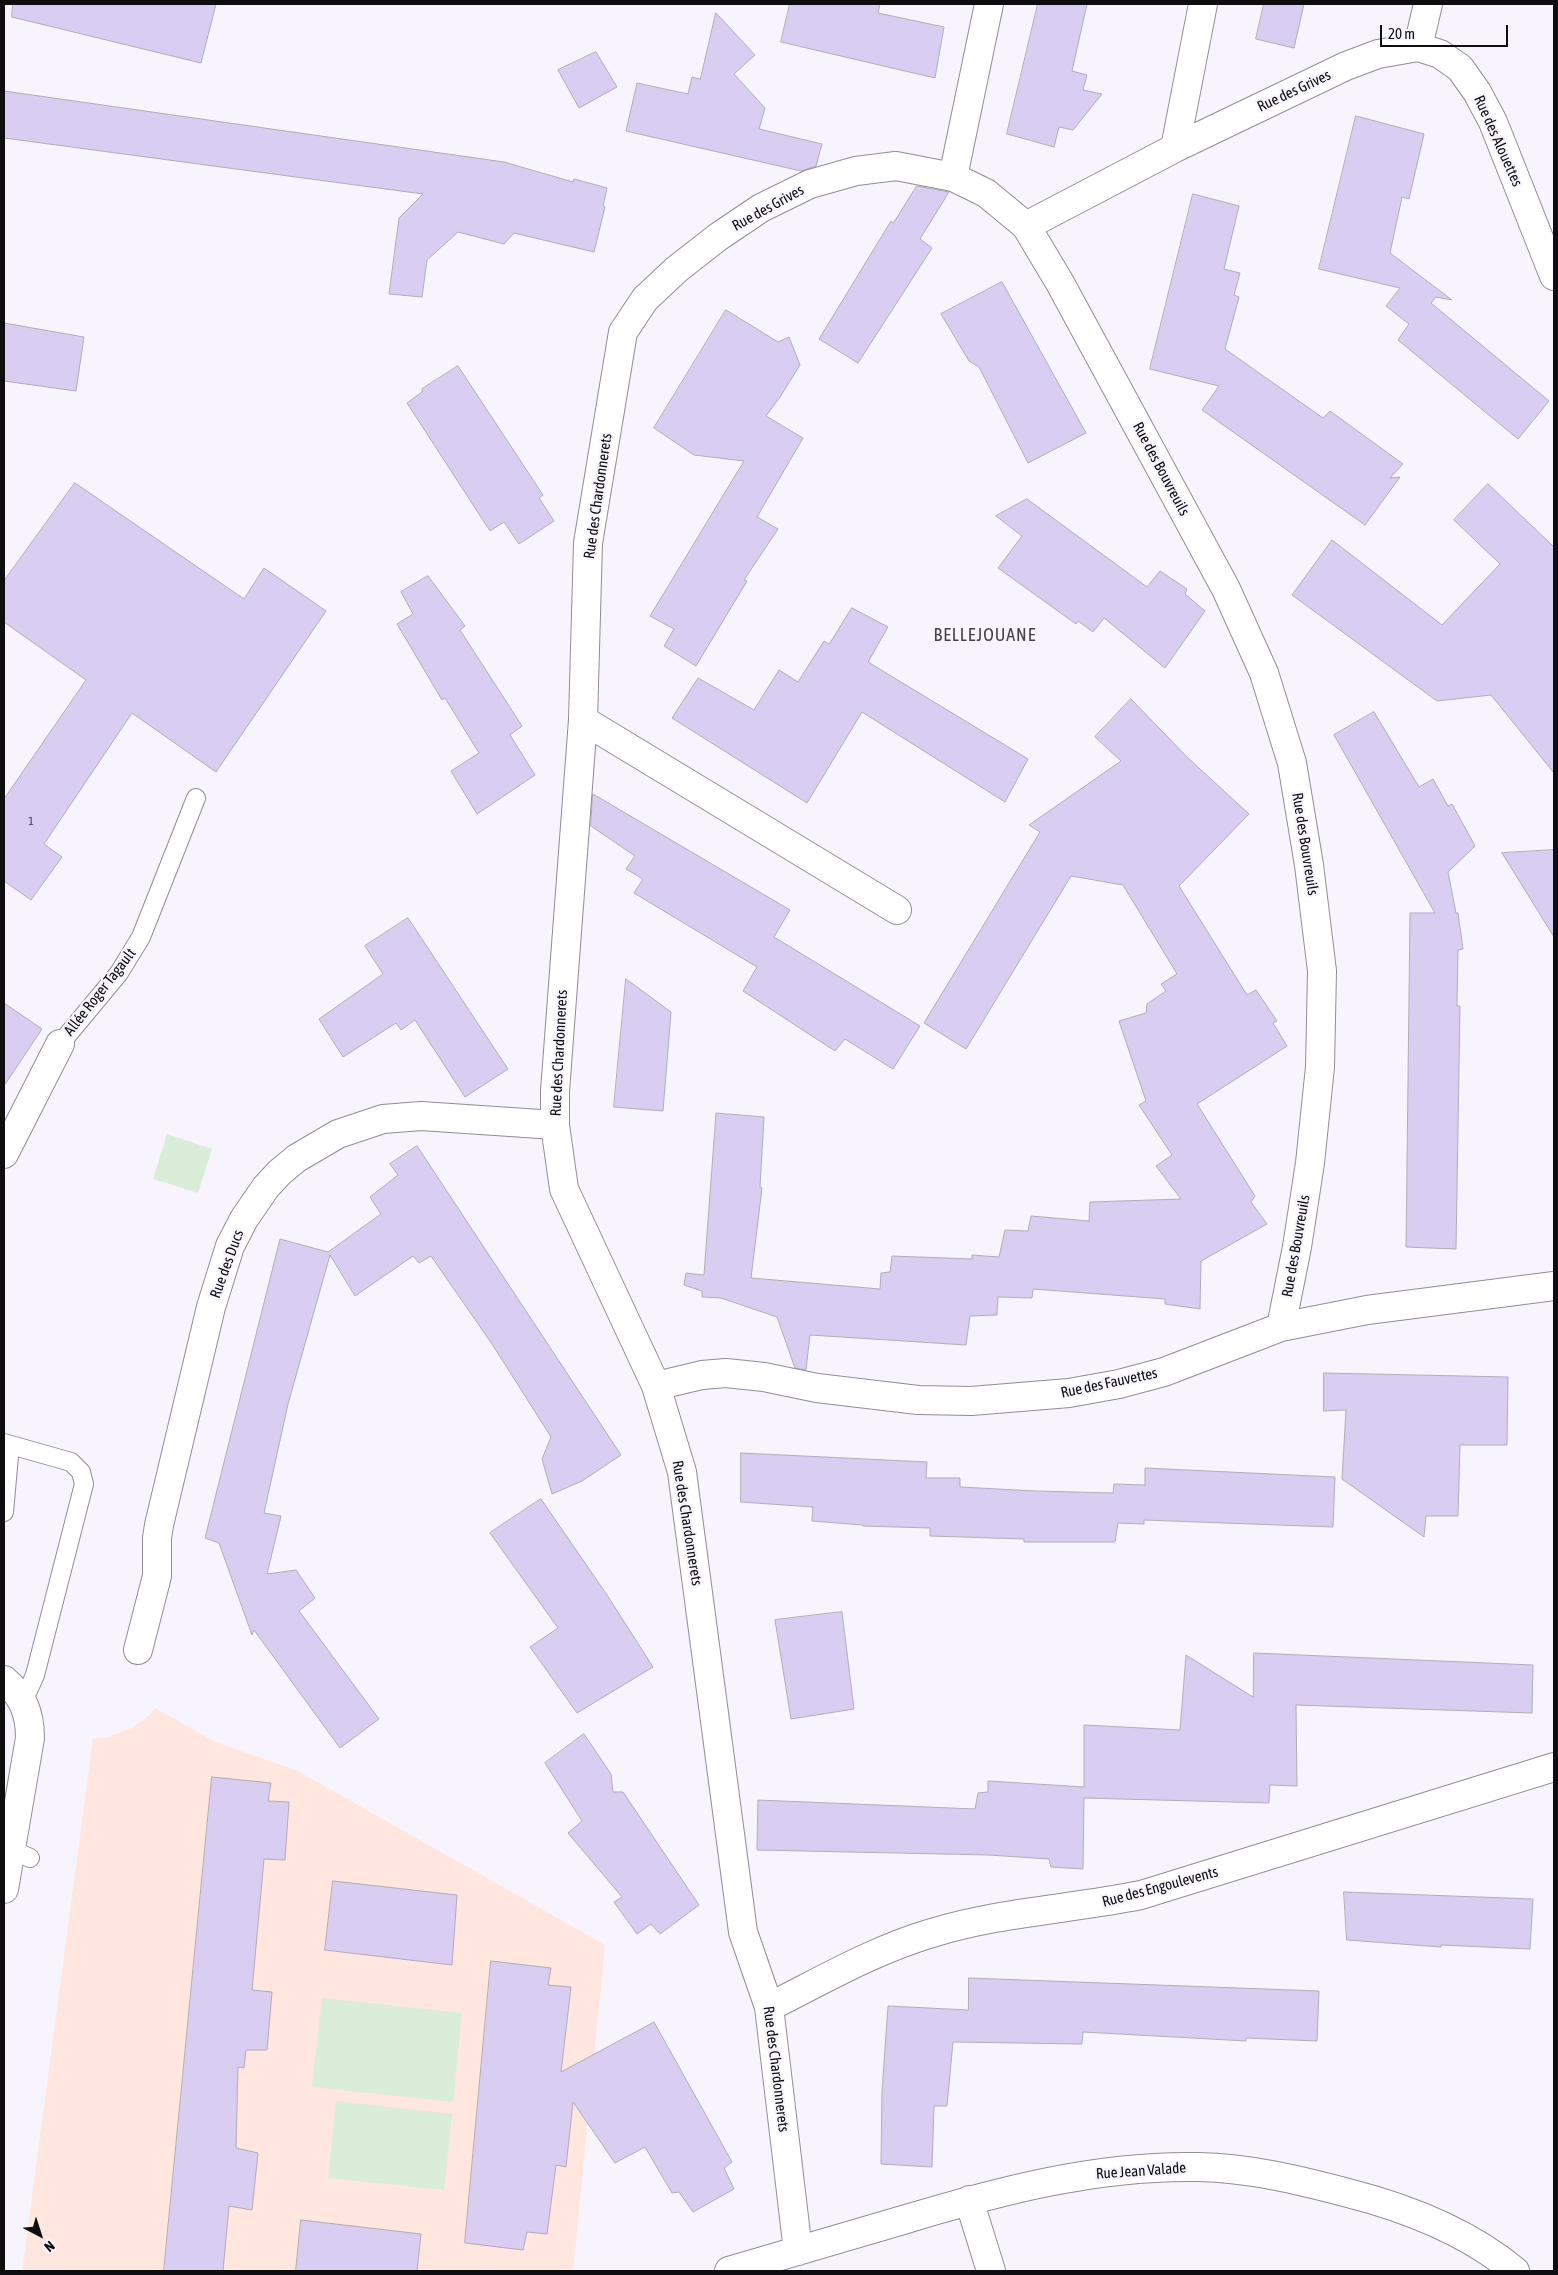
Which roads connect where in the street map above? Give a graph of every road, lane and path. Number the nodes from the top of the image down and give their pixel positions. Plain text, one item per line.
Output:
1 (989, 4) edge
2 (1204, 4) edge
3 (1428, 4) edge
4 (1418, 47) junction
5 (1175, 148) junction
6 (953, 177) junction
7 (1026, 226) junction
8 (1554, 276) edge
9 (623, 332) joint
10 (1122, 396) joint
11 (583, 720) junction
12 (196, 798) dead end
13 (897, 910) dead end
14 (60, 1044) joint
15 (555, 1125) junction
16 (4, 1154) edge
17 (1554, 1286) edge
18 (1281, 1327) junction
19 (656, 1386) junction
20 (7, 1444) edge
21 (4, 1512) edge
22 (138, 1650) dead end
23 (4, 1680) edge
24 (23, 1702) junction
25 (1554, 1768) edge
26 (4, 1889) edge
27 (769, 2007) junction
28 (968, 2200) junction
29 (798, 2251) junction
30 (729, 2271) edge
31 (991, 2271) edge
32 (1515, 2271) edge

1 - 6 street
2 - 5 street
3 - 4 street
4 - 5 street, Rue des Grives
4 - 8 street, Rue des Alouettes
5 - 7 street, Rue des Grives
6 - 7 street, Rue des Grives
6 - 9 street, Rue des Grives
7 - 10 street, Rue des Grives
9 - 11 street, Rue des Chardonnerets
10 - 18 street, Rue des Bouvreuils
11 - 13 street
11 - 15 street, Rue des Chardonnerets
12 - 14 lane, Allée Roger Tagault
14 - 16 street, Allée Roger Tagault
15 - 19 street, Rue des Chardonnerets
15 - 22 street, Rue des Ducs
17 - 18 street, Rue des Fauvettes
18 - 19 street, Rue des Fauvettes
19 - 27 street, Rue des Chardonnerets
20 - 21 lane
20 - 24 lane
23 - 24 street
24 - 26 street
25 - 27 street, Rue des Engoulevents
27 - 29 street, Rue des Chardonnerets
28 - 29 street, Rue Jean Valade
28 - 31 street
28 - 32 street, Rue Jean Valade
29 - 30 street, Rue Jean Valade

